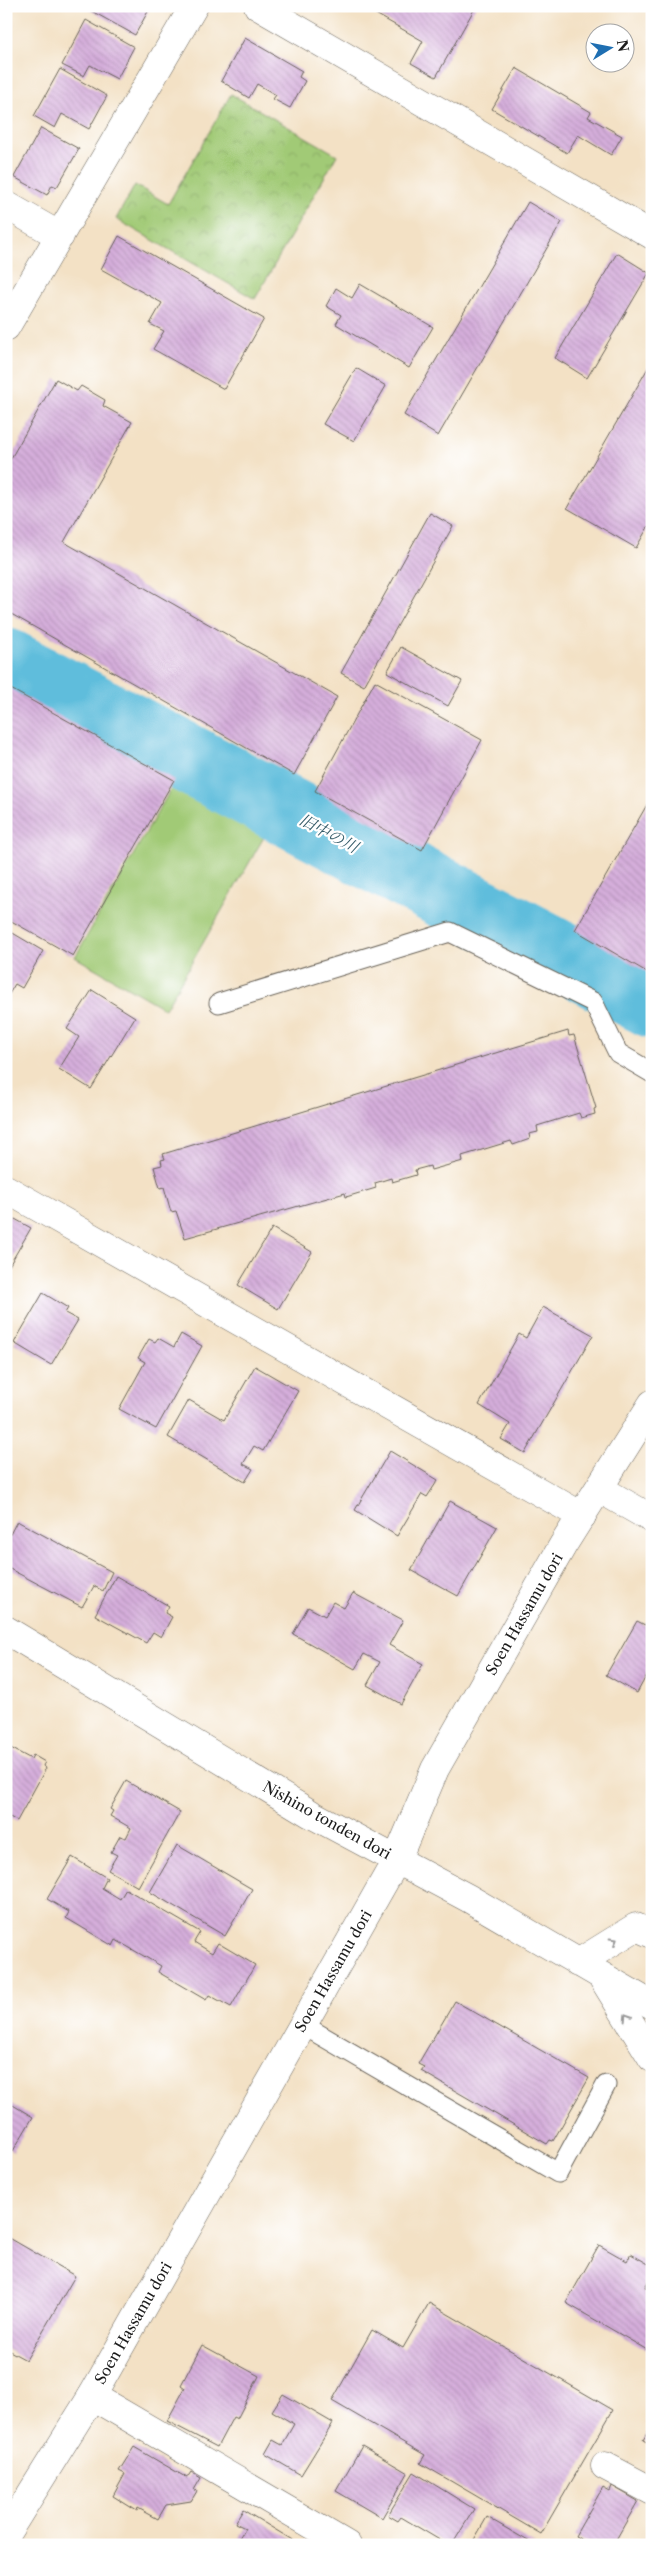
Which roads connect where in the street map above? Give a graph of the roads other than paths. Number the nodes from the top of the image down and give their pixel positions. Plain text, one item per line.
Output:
1 (194, 6) edge
2 (258, 6) edge
3 (6, 205) edge
4 (652, 234) edge
5 (60, 236) junction
6 (6, 328) edge
7 (219, 1003) dead end
8 (652, 1073) edge
9 (6, 1189) edge
10 (652, 1404) edge
11 (600, 1489) junction
12 (582, 1516) junction
13 (652, 1519) edge
14 (6, 1630) edge
15 (397, 1859) junction
16 (652, 1934) edge
17 (578, 1963) junction
18 (602, 1977) junction
19 (640, 1999) edge
20 (303, 2025) junction
21 (652, 2058) edge
22 (606, 2085) dead end
23 (92, 2396) junction
24 (606, 2466) dead end
25 (652, 2491) edge
26 (6, 2534) edge
27 (347, 2545) edge

1 - 5 street
2 - 4 street
3 - 5 street
5 - 6 street
7 - 8 lane
9 - 12 street
10 - 11 street, Soen Hassamu dori
11 - 12 street, Soen Hassamu dori
11 - 13 street
12 - 15 street, Soen Hassamu dori
14 - 15 street, Nishino tonden dori
15 - 17 street, Nishino tonden dori
15 - 20 street, Soen Hassamu dori
17 -> 16 street
17 - 18 street, Nishino tonden dori
18 - 19 street, Nishino tonden dori
21 -> 18 street
20 - 22 lane
20 - 23 street, Soen Hassamu dori
23 - 26 street, Soen Hassamu dori
23 - 27 street
24 - 25 street

